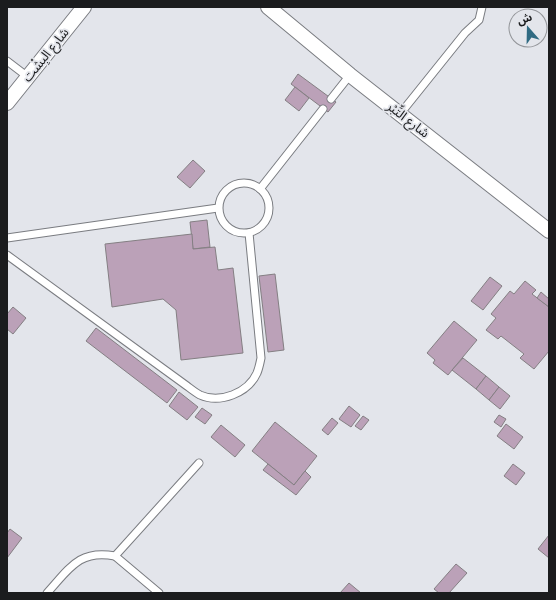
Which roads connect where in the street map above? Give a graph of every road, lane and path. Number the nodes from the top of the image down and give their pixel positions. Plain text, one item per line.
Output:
1 (84, 7) edge
2 (268, 7) edge
3 (482, 7) edge
4 (7, 61) edge
5 (350, 75) junction
6 (28, 77) junction
7 (332, 99) dead end
8 (7, 103) edge
9 (324, 109) dead end
10 (400, 114) junction
11 (260, 189) junction
12 (218, 208) junction
13 (549, 231) edge
14 (249, 233) junction
15 (7, 238) edge
16 (7, 255) edge
17 (199, 463) dead end
18 (115, 556) junction
19 (47, 593) edge
20 (159, 593) edge

1 - 6 street, شارع البِشْت
2 - 5 street, شارع التِّبْر
3 - 10 lane
4 - 6 lane
5 - 7 lane
5 - 10 street, شارع التِّبْر
6 - 8 street, شارع البِشْت
9 - 11 lane
10 - 13 street, شارع التِّبْر
11 - 12 lane
11 - 14 lane
12 - 14 lane
12 - 15 lane
14 - 16 lane
17 - 18 lane
18 - 19 lane
18 - 20 lane

